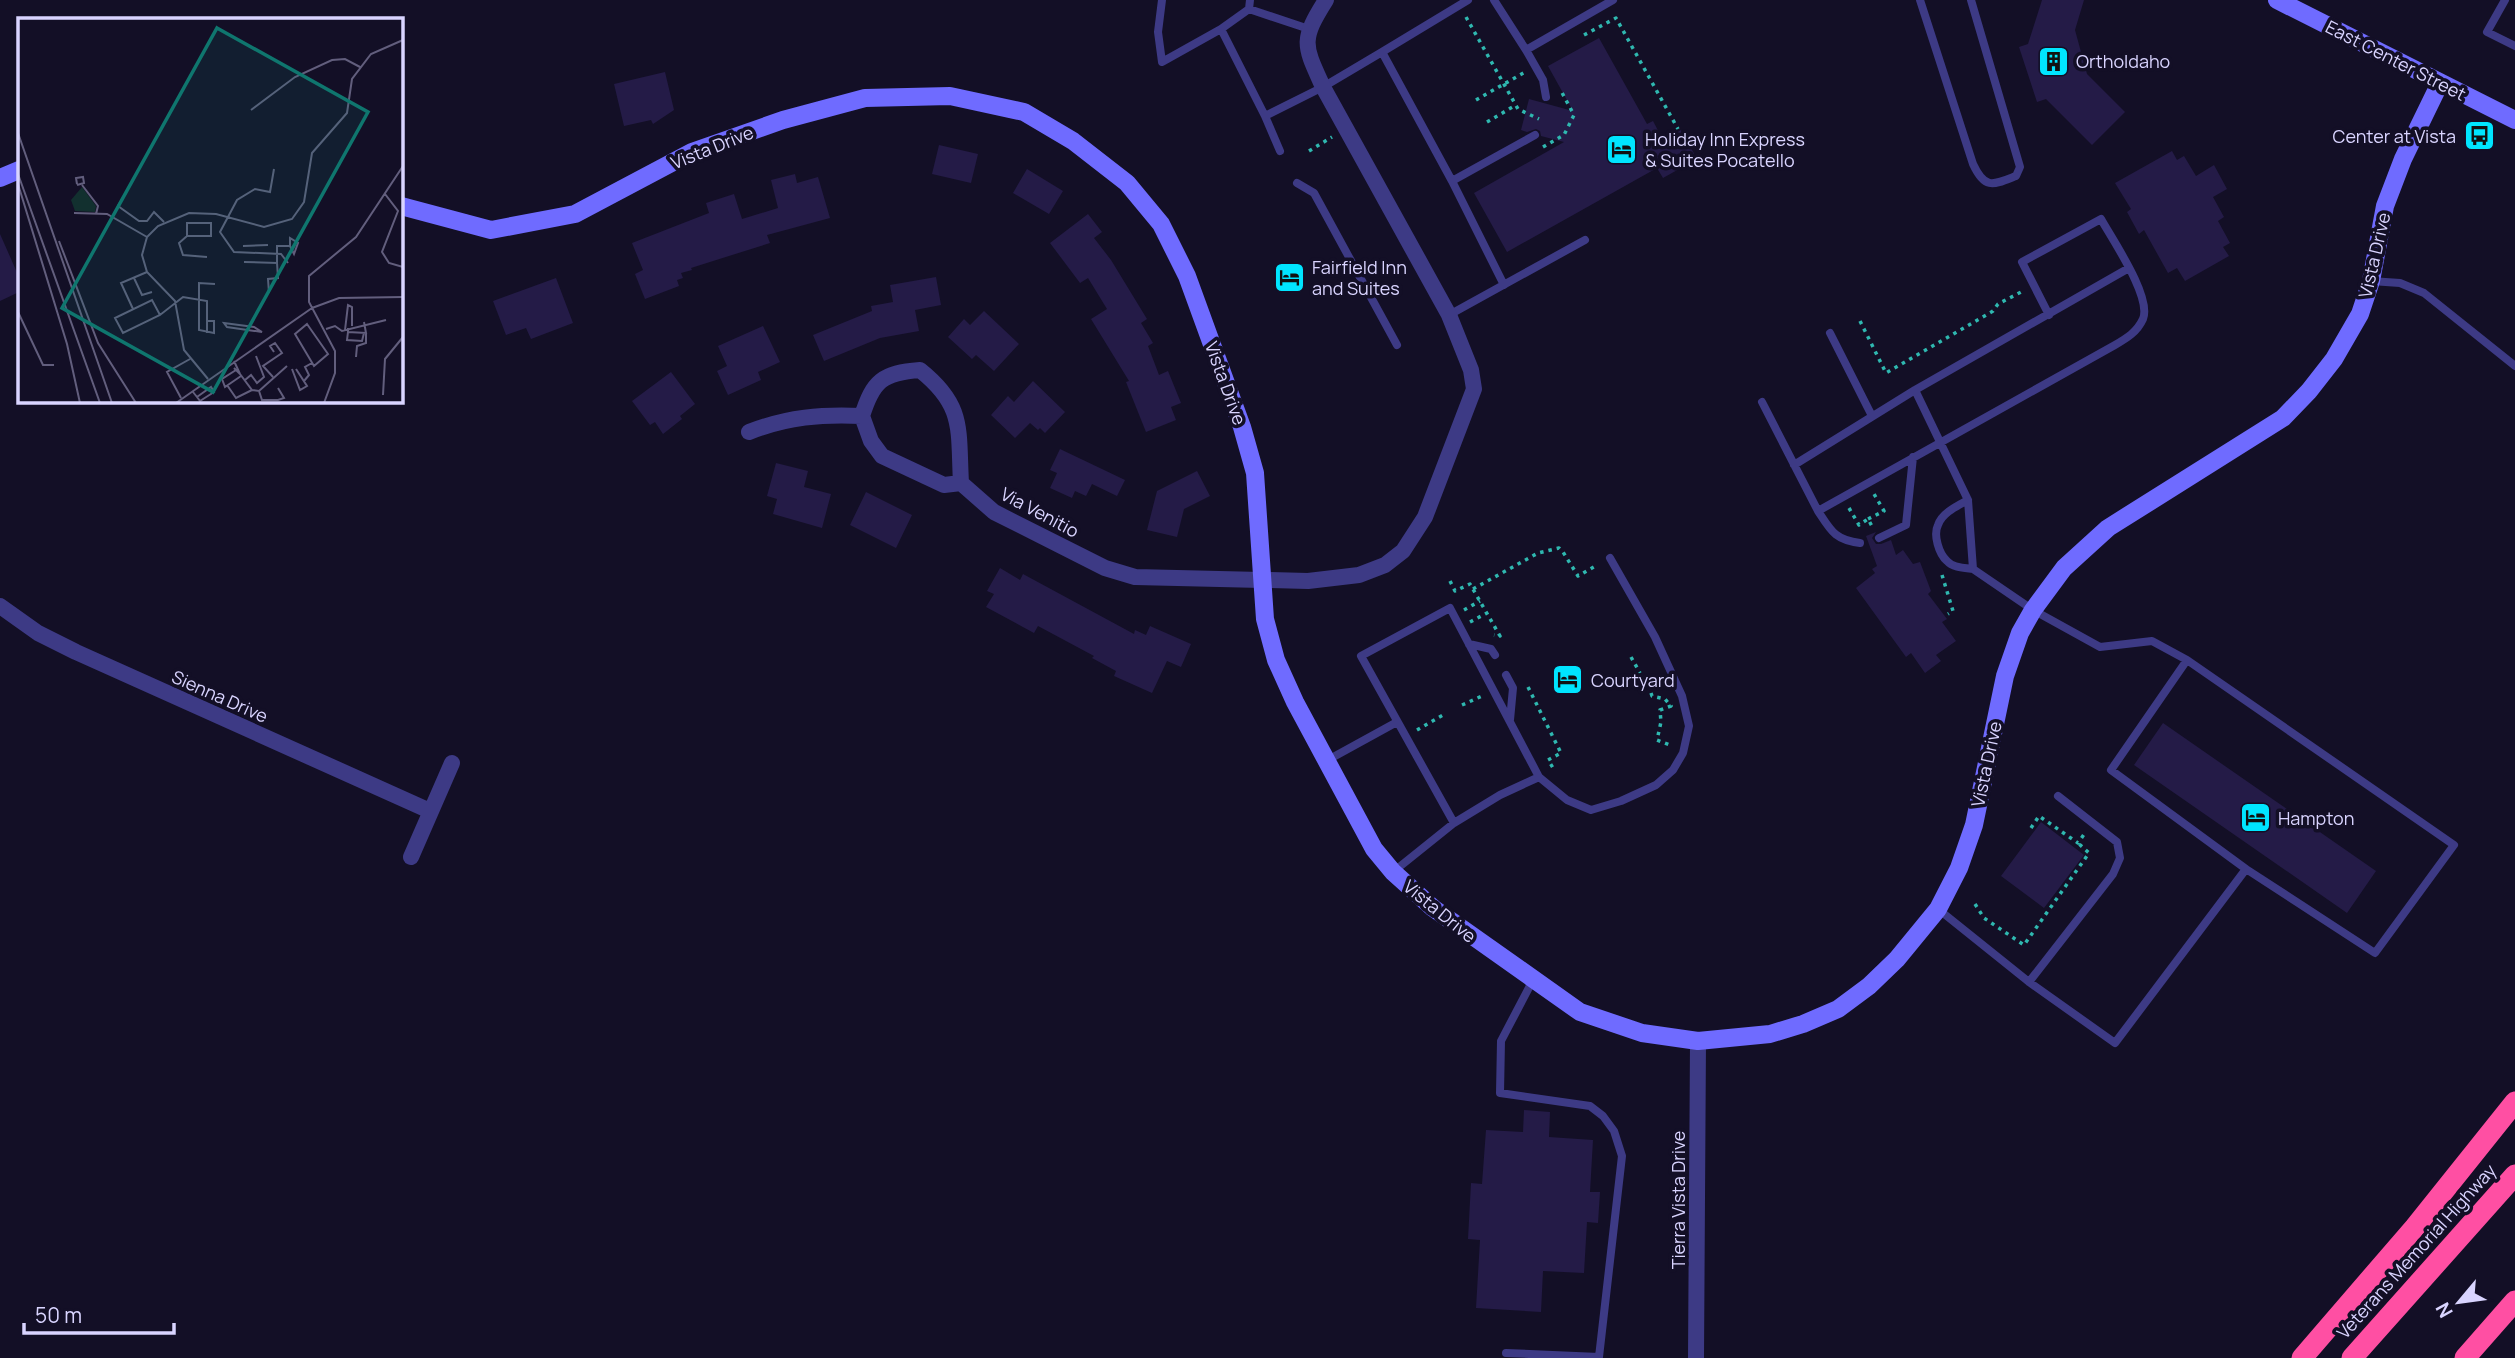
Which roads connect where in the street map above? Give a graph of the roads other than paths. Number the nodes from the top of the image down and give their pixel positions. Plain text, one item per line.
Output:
1 (1162, 0) edge
2 (1326, 0) edge
3 (1468, 0) edge
4 (1494, 0) edge
5 (1613, 0) edge
6 (1920, 0) edge
7 (1971, 0) edge
8 (2277, 0) edge
9 (2505, 0) edge
10 (1250, 5) edge
11 (1221, 29) junction
12 (1309, 29) junction
13 (2515, 46) edge
14 (1526, 50) junction
15 (1382, 52) junction
16 (2440, 83) junction
17 (1323, 87) junction
18 (1546, 97) dead end
19 (1265, 116) junction
20 (2515, 120) edge
21 (1535, 135) dead end
22 (1280, 151) dead end
23 (18, 170) edge
24 (0, 178) edge
25 (1452, 181) junction
26 (1297, 183) dead end
27 (402, 206) edge
28 (1585, 240) dead end
29 (2129, 268) junction
30 (2371, 281) junction
31 (1504, 285) junction
32 (1449, 315) junction
33 (2049, 315) junction
34 (1830, 333) dead end
35 (1397, 345) dead end
36 (2515, 366) edge
37 (1915, 390) junction
38 (1762, 402) dead end
39 (862, 416) junction
40 (1872, 416) junction
41 (749, 432) dead end
42 (1940, 442) junction
43 (1913, 457) junction
44 (1794, 465) junction
45 (961, 483) junction
46 (1968, 500) junction
47 (1818, 511) junction
48 (1879, 538) dead end
49 (1860, 543) dead end
50 (1610, 558) dead end
51 (1973, 569) junction
52 (1261, 579) junction
53 (0, 606) edge
54 (2033, 610) junction
55 (1469, 644) junction
56 (1494, 655) dead end
57 (2187, 660) junction
58 (1506, 675) dead end
59 (1510, 720) junction
60 (1397, 722) junction
61 (1326, 762) junction
62 (452, 763) dead end
63 (1539, 777) junction
64 (2058, 796) dead end
65 (430, 811) junction
66 (1454, 823) junction
67 (411, 857) dead end
68 (2246, 869) junction
69 (1393, 872) junction
70 (1938, 909) junction
71 (1534, 980) junction
72 (2029, 982) junction
73 (1698, 1041) junction
74 (2515, 1102) edge
75 (2515, 1175) edge
76 (2515, 1301) edge
77 (1506, 1353) dead end
78 (1696, 1358) edge
79 (2302, 1358) edge
80 (2352, 1358) edge
81 (2465, 1358) edge

1 - 11 lane
2 - 12 street
3 - 15 lane
4 - 14 lane
5 - 14 lane
6 - 7 lane
8 - 16 street, East Center Street
9 - 13 lane
10 - 11 lane
10 - 12 lane
11 - 19 lane
12 - 17 street, Via Venitio
14 - 18 lane
15 - 17 lane
15 - 25 lane
16 - 20 street, East Center Street
16 - 30 street, Vista Drive
17 - 19 lane
17 - 32 street, Via Venitio
19 - 22 lane
21 - 25 lane
23 - 24 street
25 - 31 lane
26 - 35 lane
27 - 52 street, Vista Drive
28 - 31 lane
29 - 33 lane
29 - 33 lane
29 - 42 lane
30 - 36 lane
30 - 54 street, Vista Drive
31 - 32 lane
32 - 52 street, Via Venitio
33 - 37 lane
34 - 40 lane
37 - 40 lane
37 - 42 lane
38 - 44 lane
39 - 41 street
39 - 45 street
39 - 45 street
40 - 44 lane
42 - 43 lane
42 - 46 lane
43 - 47 lane
43 - 48 lane
44 - 47 lane
45 - 52 street, Via Venitio
46 - 51 lane
46 - 51 lane
47 - 49 lane
50 - 63 lane
51 - 54 lane
52 - 61 street, Vista Drive
53 - 65 street, Sienna Drive
54 - 57 lane
54 - 70 street, Vista Drive
55 - 56 lane
55 - 59 lane
55 - 60 lane
57 - 68 lane
57 - 68 lane
58 - 59 lane
59 - 63 lane
60 - 61 lane
60 - 66 lane
61 - 69 street, Vista Drive
62 - 65 street
63 - 66 lane
64 - 72 lane
65 - 67 street
66 - 69 lane
68 - 72 lane
69 - 71 street, Vista Drive
70 - 72 lane
70 - 73 street, Vista Drive
71 - 73 street, Vista Drive
71 - 77 lane
73 - 78 street, Tierra Vista Drive
74 - 79 highway
75 - 80 highway, Veterans Memorial Highway
76 - 81 highway

